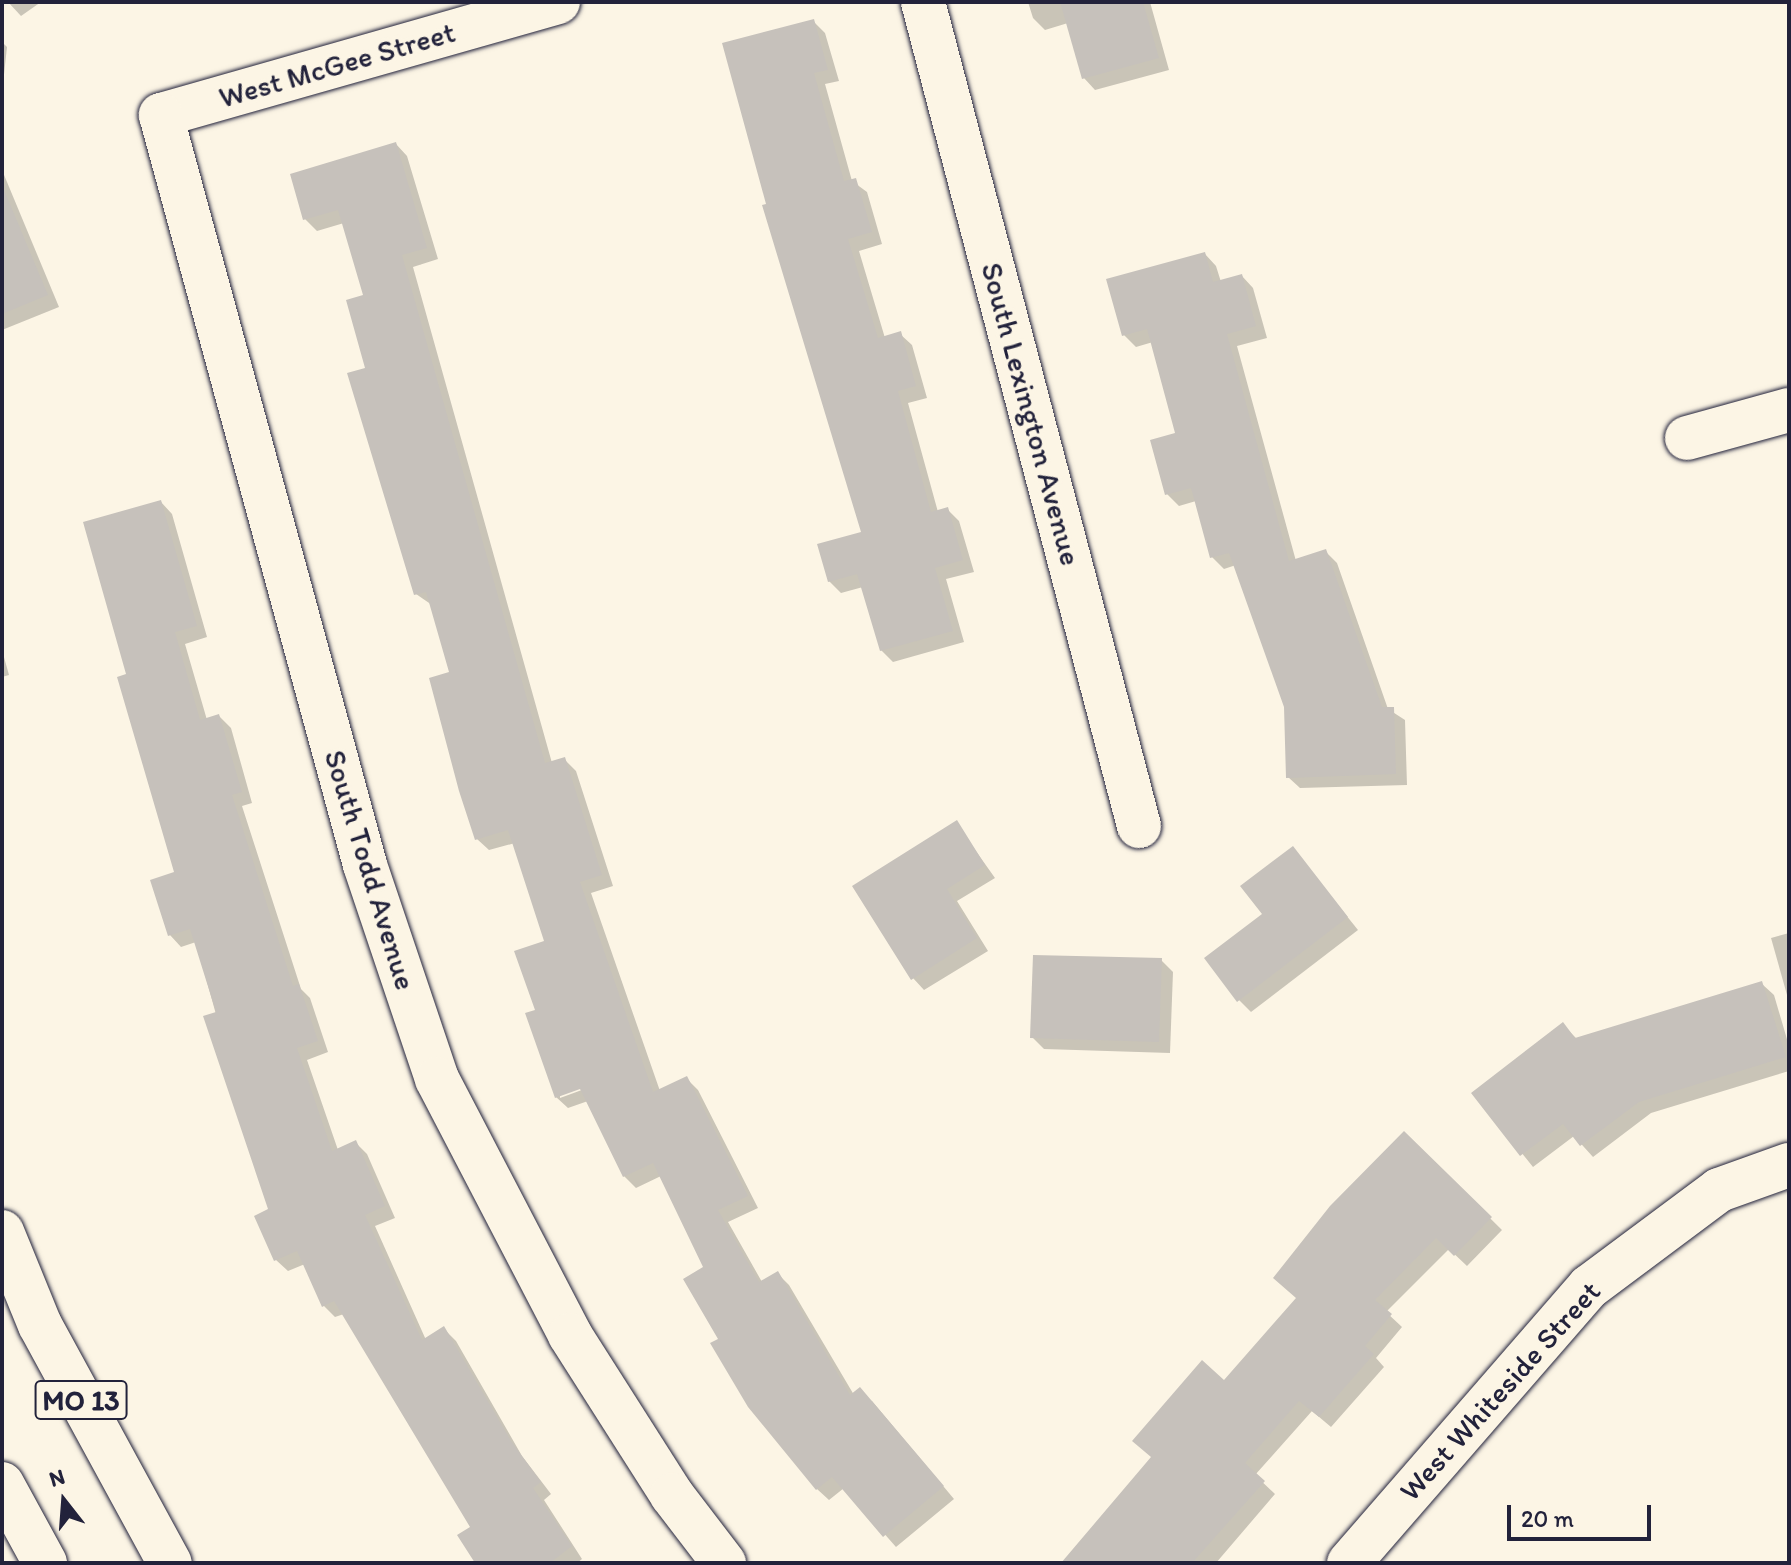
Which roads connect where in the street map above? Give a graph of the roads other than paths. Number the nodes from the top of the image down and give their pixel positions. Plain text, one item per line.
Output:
1 (558, 2) edge
2 (923, 2) edge
3 (161, 115) joint
4 (1789, 410) edge
5 (1687, 438) dead end
6 (1139, 826) dead end
7 (1789, 1165) edge
8 (2, 1232) edge
9 (2, 1484) edge
10 (45, 1563) edge
11 (170, 1563) edge
12 (724, 1563) edge
13 (1349, 1563) edge

1 - 3 street, West McGee Street
2 - 6 street, South Lexington Avenue
3 - 12 street, South Todd Avenue
4 - 5 street
7 - 13 street, West Whiteside Street
8 - 11 street, MO 13
9 - 10 street

